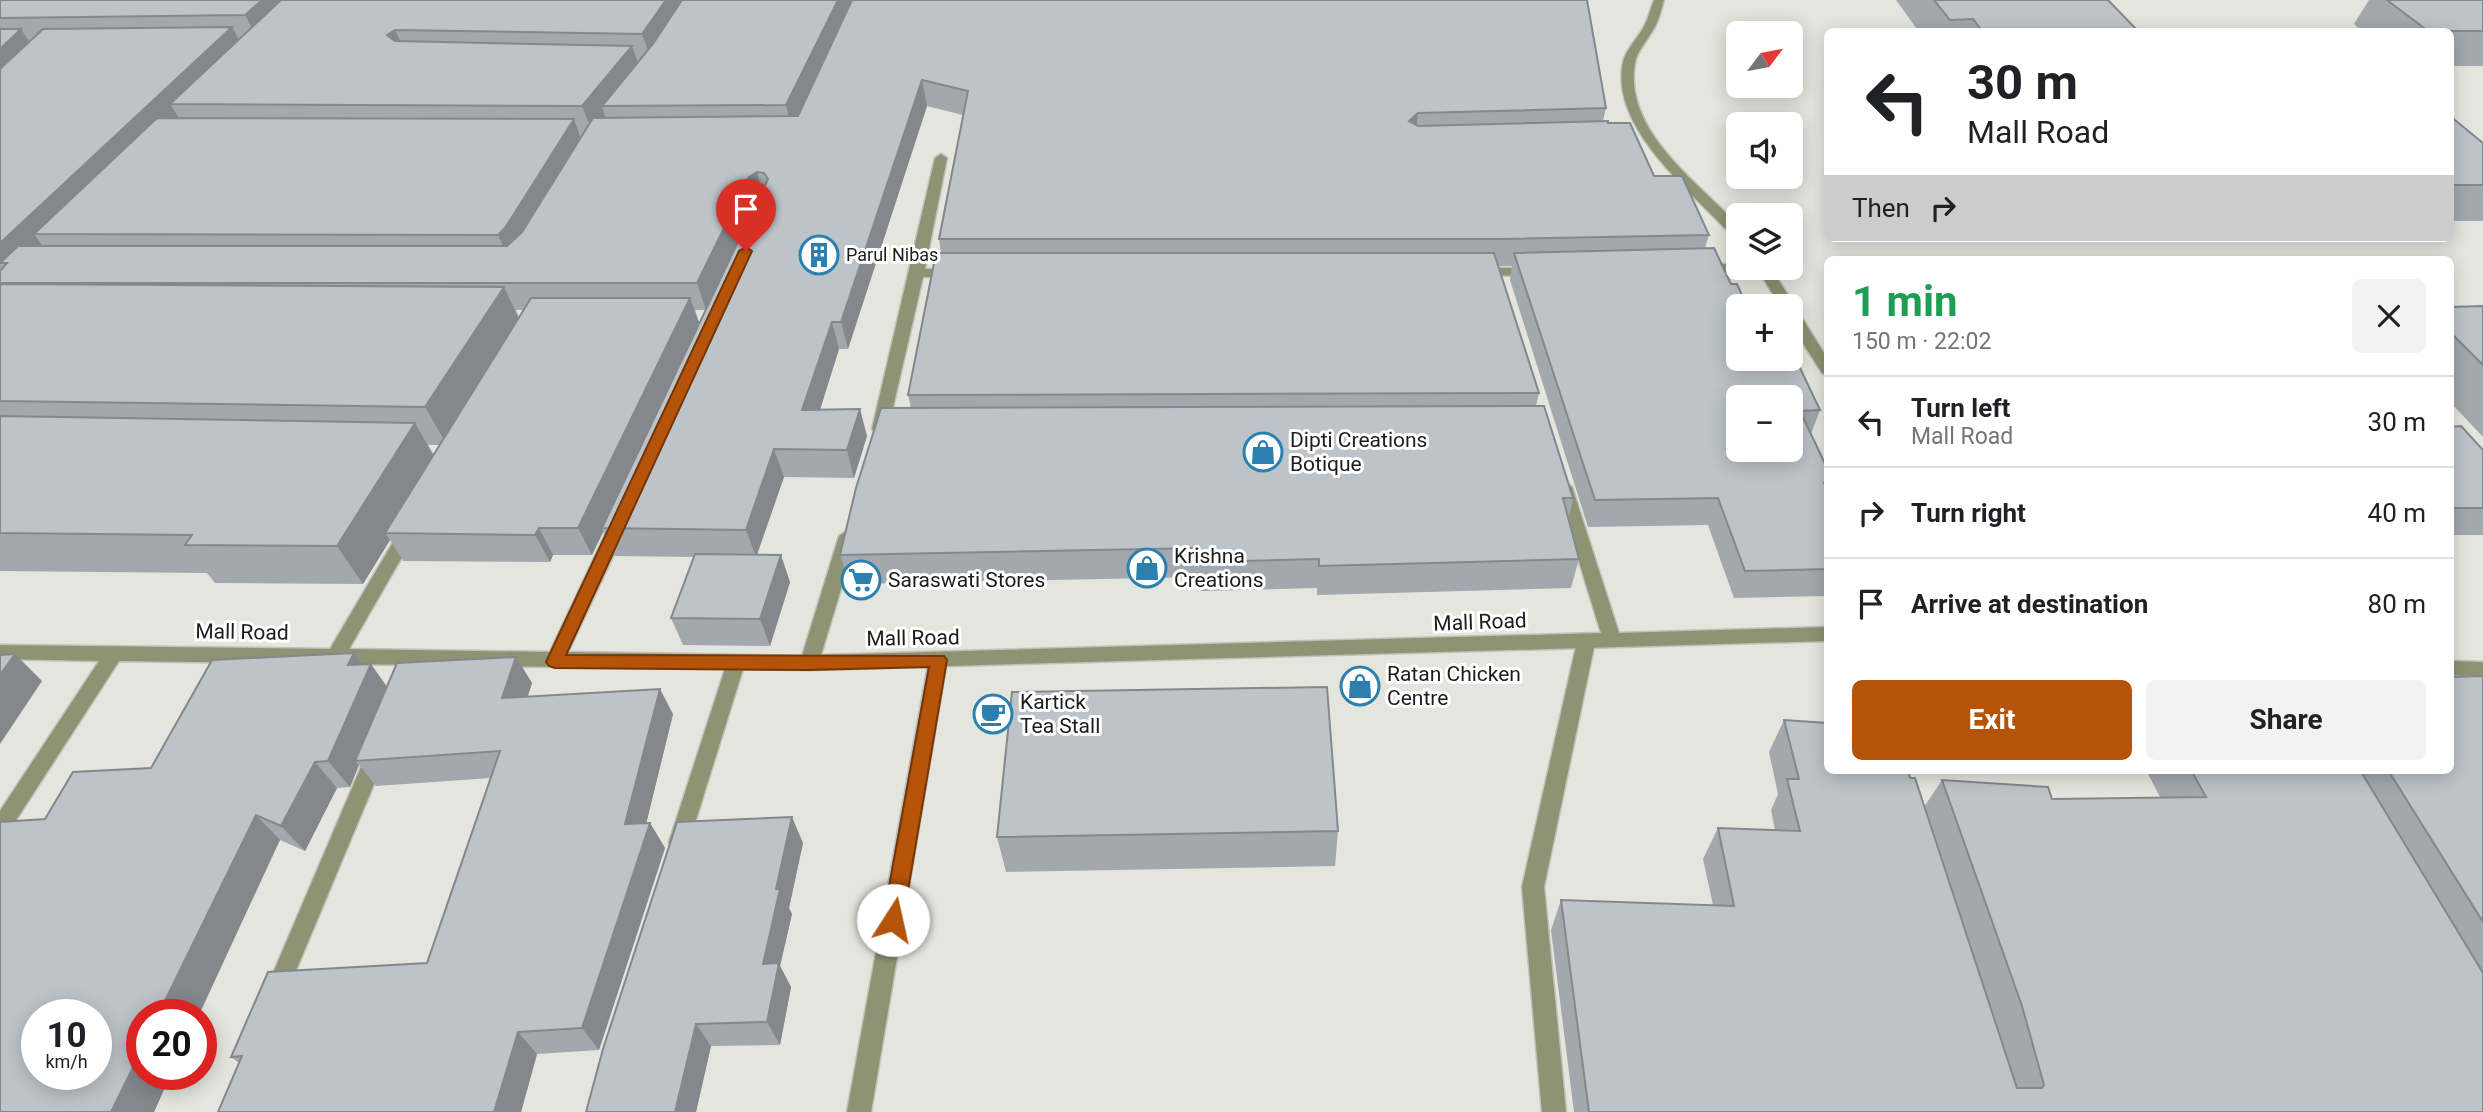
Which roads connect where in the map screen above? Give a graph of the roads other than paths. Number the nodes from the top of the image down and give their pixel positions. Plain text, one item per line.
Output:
1 (1659, 0) edge
2 (941, 158) dead end
3 (1726, 220) edge
4 (1726, 268) edge
5 (1684, 269) edge
6 (1461, 272) edge
7 (1551, 272) edge
8 (972, 273) edge
9 (917, 274) junction
10 (1803, 332) edge
11 (1824, 365) edge
12 (883, 434) edge
13 (1559, 468) edge
14 (624, 512) edge
15 (418, 514) edge
16 (852, 521) edge
17 (1824, 634) edge
18 (1612, 640) junction
19 (1586, 642) junction
20 (0, 652) edge
21 (114, 653) junction
22 (335, 657) junction
23 (416, 660) junction
24 (938, 660) junction
25 (555, 662) junction
26 (736, 663) junction
27 (809, 663) junction
28 (2454, 668) edge
29 (2483, 669) edge
30 (406, 684) edge
31 (385, 734) edge
32 (0, 828) edge
33 (673, 861) edge
34 (270, 1006) edge
35 (859, 1112) edge
36 (1554, 1112) edge

1 - 3 street
2 - 9 street
4 - 5 street
6 - 7 street
8 - 9 street
9 - 12 street
10 - 11 street
13 - 18 street
14 - 25 street
15 - 22 street
16 - 27 street
17 - 18 street, Mall Road
18 - 19 street, Mall Road
19 - 24 street, Mall Road
19 - 36 street
20 - 21 street, Mall Road
21 - 22 street, Mall Road
21 - 32 street
22 - 23 street, Mall Road
23 - 25 street, Mall Road
23 - 30 street
24 - 27 street, Mall Road
24 - 35 street
25 - 26 street, Mall Road
26 - 27 street, Mall Road
26 - 33 street
28 - 29 street
31 - 34 street

